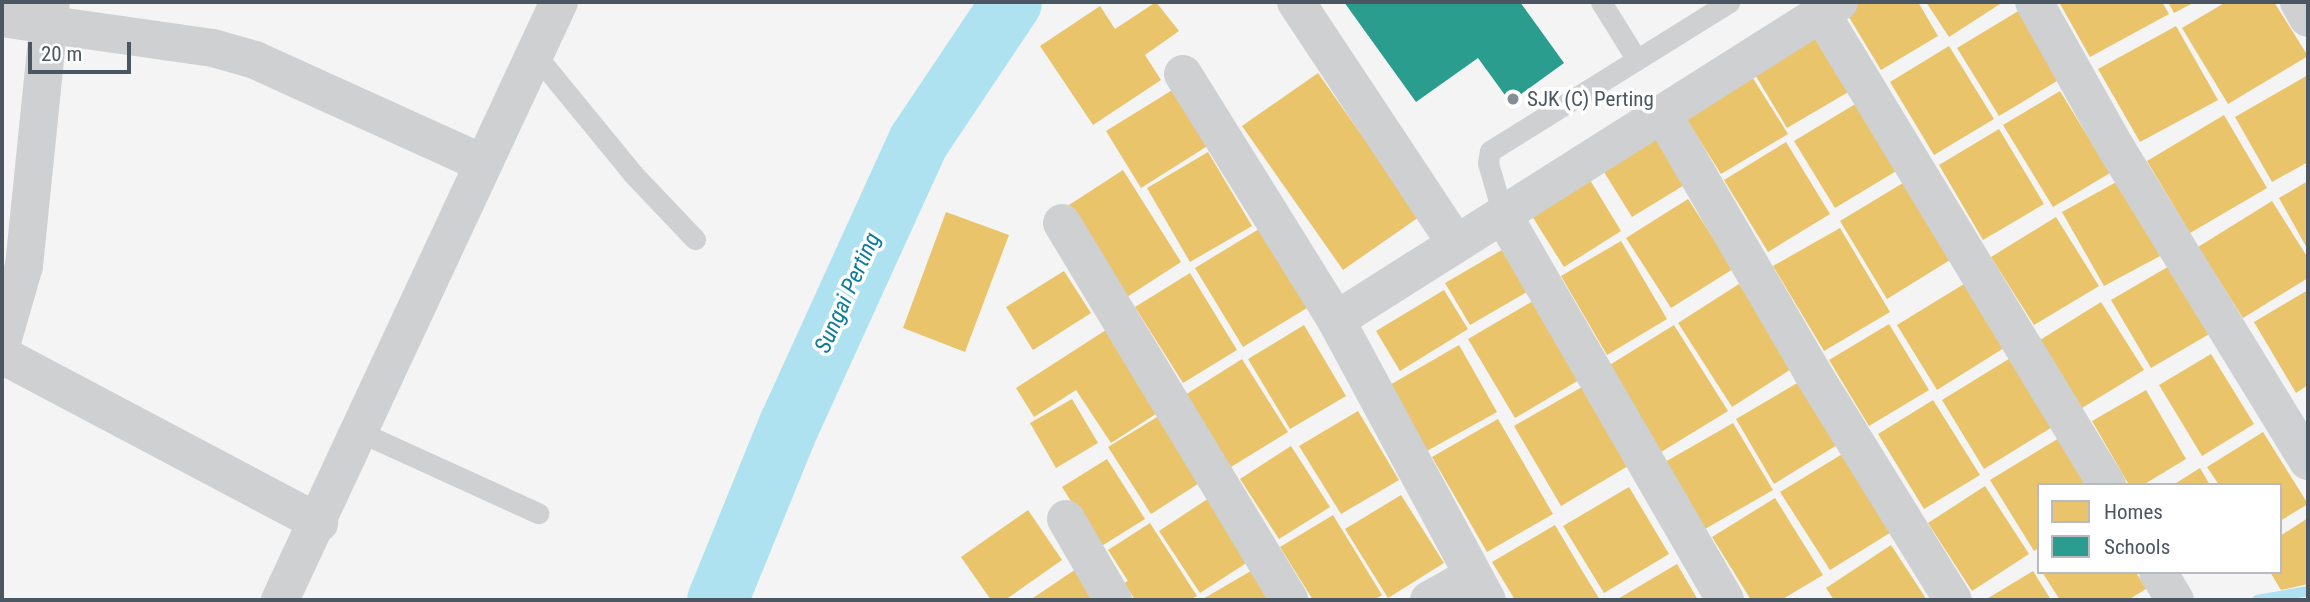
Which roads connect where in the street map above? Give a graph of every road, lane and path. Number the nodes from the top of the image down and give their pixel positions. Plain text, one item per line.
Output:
1 (559, 2) edge
2 (1296, 2) edge
3 (1601, 2) edge
4 (1729, 2) edge
5 (2034, 2) edge
6 (2299, 2) edge
7 (1830, 7) edge
8 (50, 13) edge
9 (2, 18) edge
10 (2308, 18) edge
11 (534, 53) junction
12 (1637, 60) junction
13 (1183, 74) dead end
14 (1662, 113) junction
15 (482, 163) junction
16 (1503, 215) junction
17 (1062, 223) dead end
18 (695, 239) dead end
19 (1456, 244) junction
20 (1336, 320) junction
21 (2, 342) edge
22 (2, 355) edge
23 (360, 432) junction
24 (2308, 461) edge
25 (2106, 483) edge
26 (538, 513) dead end
27 (1066, 519) dead end
28 (319, 523) junction
29 (2159, 574) edge
30 (1480, 588) edge
31 (280, 600) edge
32 (1113, 600) edge
33 (1289, 600) edge
34 (1429, 600) edge
35 (1725, 600) edge
36 (1953, 600) edge
37 (2175, 600) edge

1 - 11 street
2 - 19 street
3 - 12 lane
4 - 12 lane
5 - 24 street
6 - 10 street
7 - 14 street
7 - 25 street
8 - 9 street
8 - 15 street
8 - 21 street
11 - 15 street
11 - 18 lane
12 - 16 lane
13 - 20 street
14 - 16 street
14 - 36 street
15 - 23 street
16 - 19 street
16 - 35 street
17 - 33 street
19 - 20 street
20 - 30 street
22 - 28 street
23 - 26 lane
23 - 28 street
27 - 32 street
28 - 31 street
29 - 37 street
30 - 34 street

